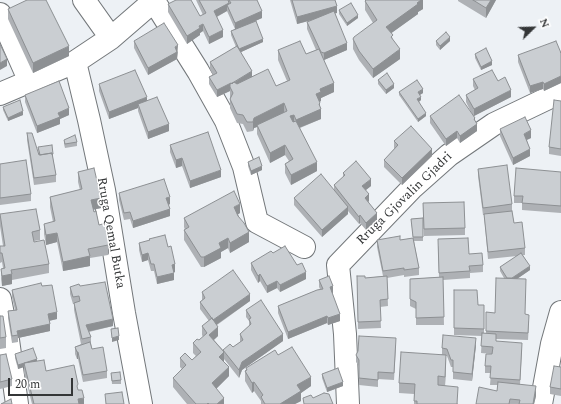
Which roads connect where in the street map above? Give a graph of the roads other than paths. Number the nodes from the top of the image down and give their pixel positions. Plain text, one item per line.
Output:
1 (84, 0) edge
2 (154, 0) edge
3 (0, 14) edge
4 (111, 38) junction
5 (75, 62) junction
6 (30, 82) junction
7 (561, 92) edge
8 (0, 94) edge
9 (304, 247) dead end
10 (0, 298) edge
11 (561, 312) edge
12 (17, 404) edge
13 (141, 404) edge
14 (348, 404) edge
15 (541, 404) edge

1 - 4 street
2 - 4 street
2 - 9 street
3 - 6 street
4 - 5 street
5 - 6 street
5 - 13 street, Rruga Qemal Butka
6 - 8 street
7 - 14 street, Rruga Gjovalin Gjadri
10 - 12 street
11 - 15 street

